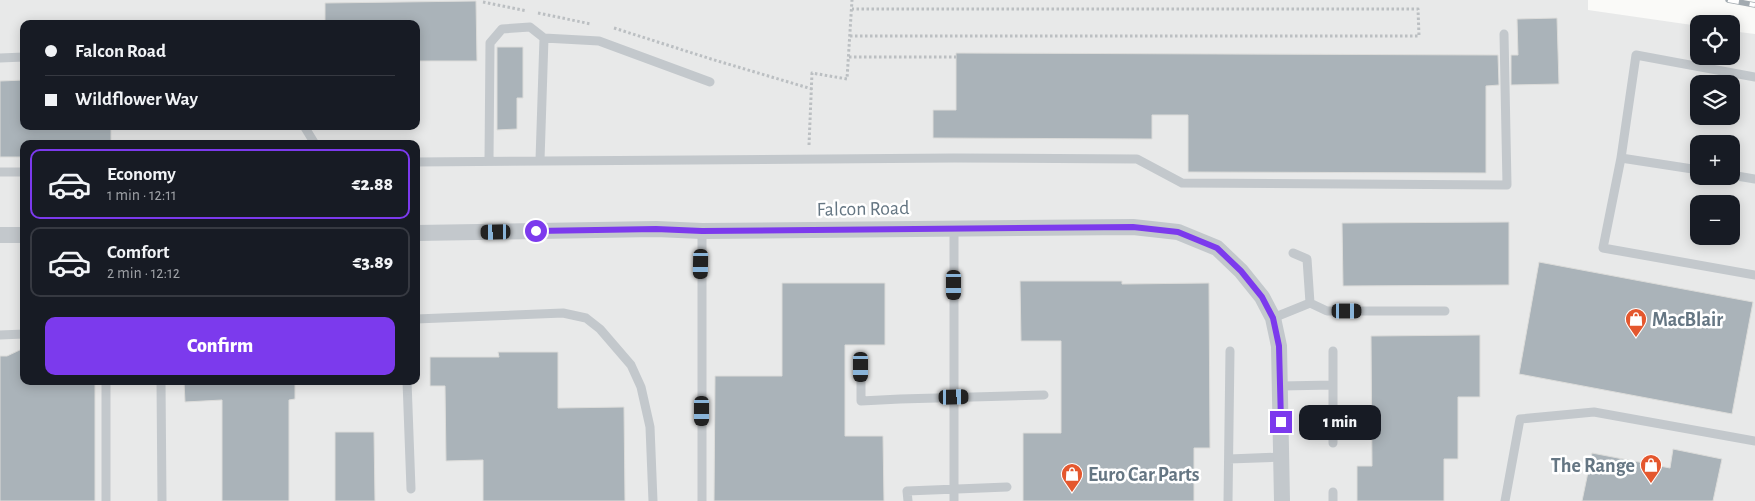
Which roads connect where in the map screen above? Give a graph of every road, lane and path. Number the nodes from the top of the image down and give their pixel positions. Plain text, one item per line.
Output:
1 (852, 0) edge
2 (852, 9) junction
3 (1504, 34) dead end
4 (850, 36) junction
5 (544, 38) junction
6 (20, 57) edge
7 (848, 57) junction
8 (956, 57) dead end
9 (0, 58) edge
10 (1755, 77) edge
11 (710, 82) dead end
12 (808, 158) junction
13 (1621, 158) junction
14 (489, 160) junction
15 (540, 160) junction
16 (420, 162) edge
17 (1690, 169) edge
18 (0, 172) edge
19 (20, 172) edge
20 (1740, 176) edge
21 (1755, 179) edge
22 (954, 228) junction
23 (702, 231) junction
24 (420, 233) edge
25 (0, 235) edge
26 (20, 235) edge
27 (1293, 253) dead end
28 (1755, 275) edge
29 (1310, 303) junction
30 (1445, 311) dead end
31 (1273, 318) junction
32 (420, 319) edge
33 (20, 334) edge
34 (0, 335) edge
35 (1230, 351) dead end
36 (1333, 351) dead end
37 (861, 367) dead end
38 (106, 385) edge
39 (161, 385) edge
40 (407, 385) edge
41 (1333, 385) junction
42 (1281, 386) junction
43 (1044, 394) dead end
44 (954, 397) junction
45 (1755, 441) edge
46 (1333, 443) dead end
47 (1282, 457) junction
48 (1229, 459) junction
49 (1007, 487) dead end
50 (411, 489) dead end
51 (954, 490) junction
52 (106, 501) edge
53 (162, 501) edge
54 (653, 501) edge
55 (702, 501) edge
56 (908, 501) edge
57 (954, 501) edge
58 (1228, 501) edge
59 (1282, 501) edge
60 (1505, 501) edge

1 - 2 path
2 - 4 path
2 - 4 path
3 - 12 lane
4 - 7 path
5 - 11 lane
5 - 14 lane
5 - 15 lane
6 - 9 lane
7 - 8 path
7 - 12 path
10 - 13 lane
12 - 15 lane
13 - 17 lane
13 - 28 lane
14 - 15 lane
14 - 16 lane
18 - 19 lane
20 - 21 lane
22 - 23 street, Falcon Road
22 - 31 street, Falcon Road
22 - 44 lane
23 - 24 street, Falcon Road
23 - 55 lane
25 - 26 street
27 - 29 lane
29 - 30 lane
29 - 31 lane
31 - 42 street, Falcon Road
32 - 54 lane
33 - 34 lane
35 - 48 lane
36 - 41 lane
37 - 44 lane
38 - 52 lane
39 - 53 lane
40 - 50 lane
41 - 42 lane
41 - 46 lane
42 - 47 street, Falcon Road
43 - 44 lane
44 - 51 lane
45 - 60 lane
47 - 48 lane
47 - 59 street, Falcon Road
48 - 58 lane
49 - 51 lane
51 - 56 lane
51 - 57 lane

